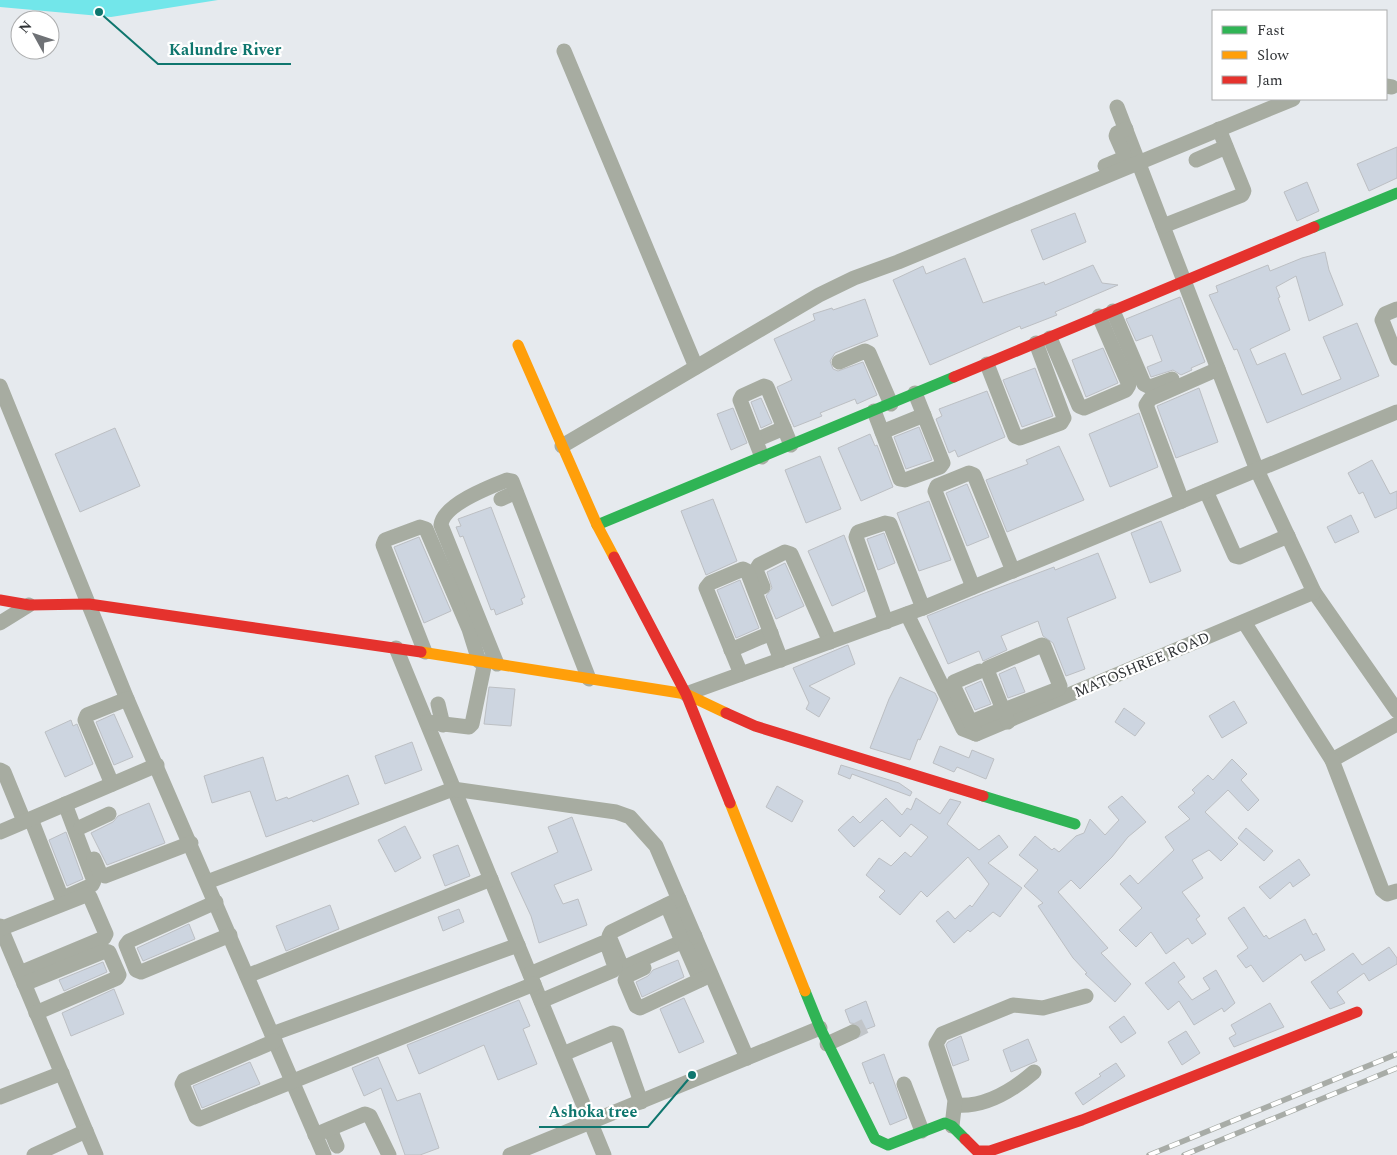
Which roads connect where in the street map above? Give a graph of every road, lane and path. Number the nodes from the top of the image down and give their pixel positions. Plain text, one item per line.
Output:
1 (564, 51) dead end
2 (1291, 100) edge
3 (1117, 107) dead end
4 (1126, 129) junction
5 (1219, 129) junction
6 (1226, 147) junction
7 (1196, 160) dead end
8 (1138, 162) junction
9 (1109, 171) junction
10 (1397, 193) edge
11 (1163, 226) junction
12 (1184, 281) junction
13 (1397, 309) edge
14 (1106, 313) junction
15 (1043, 341) junction
16 (518, 345) dead end
17 (1397, 358) edge
18 (839, 362) dead end
19 (987, 364) junction
20 (1217, 366) junction
21 (696, 367) junction
22 (0, 386) edge
23 (916, 393) junction
24 (891, 404) junction
25 (874, 411) junction
26 (1397, 412) edge
27 (924, 415) junction
28 (784, 428) junction
29 (882, 432) junction
30 (756, 440) junction
31 (791, 445) junction
32 (562, 446) junction
33 (762, 457) junction
34 (1257, 470) junction
35 (1206, 491) junction
36 (516, 492) junction
37 (501, 499) dead end
38 (1182, 501) junction
39 (597, 525) junction
40 (1288, 536) junction
41 (1013, 571) junction
42 (973, 587) junction
43 (1314, 592) junction
44 (0, 600) edge
45 (89, 604) junction
46 (29, 605) junction
47 (924, 608) junction
48 (907, 614) junction
49 (886, 622) junction
50 (1244, 622) junction
51 (0, 623) edge
52 (770, 633) junction
53 (830, 642) junction
54 (396, 648) junction
55 (731, 650) junction
56 (425, 652) junction
57 (786, 658) junction
58 (487, 662) junction
59 (980, 671) dead end
60 (741, 674) junction
61 (589, 679) junction
62 (686, 694) junction
63 (127, 699) junction
64 (438, 704) dead end
65 (1397, 711) edge
66 (1003, 714) junction
67 (427, 722) junction
68 (1397, 724) edge
69 (443, 725) junction
70 (974, 728) junction
71 (1332, 760) junction
72 (157, 765) junction
73 (0, 770) edge
74 (112, 784) junction
75 (453, 789) junction
76 (68, 803) junction
77 (109, 814) dead end
78 (24, 821) junction
79 (1075, 824) dead end
80 (81, 827) junction
81 (0, 832) edge
82 (190, 843) junction
83 (491, 879) junction
84 (207, 882) junction
85 (1397, 891) edge
86 (216, 902) junction
87 (673, 902) junction
88 (0, 928) edge
89 (230, 935) junction
90 (690, 942) junction
91 (518, 945) junction
92 (248, 976) junction
93 (706, 977) junction
94 (22, 979) junction
95 (532, 979) junction
96 (1086, 996) dead end
97 (541, 1000) junction
98 (1358, 1012) dead end
99 (36, 1013) junction
100 (820, 1028) junction
101 (852, 1032) tunnel mouth
102 (274, 1038) junction
103 (827, 1044) junction
104 (563, 1054) junction
105 (747, 1058) junction
106 (1034, 1072) dead end
107 (62, 1073) junction
108 (292, 1082) junction
109 (904, 1084) dead end
110 (0, 1097) edge
111 (642, 1102) junction
112 (955, 1106) junction
113 (591, 1122) junction
114 (952, 1126) junction
115 (330, 1129) junction
116 (86, 1131) junction
117 (922, 1131) junction
118 (315, 1135) junction
119 (336, 1146) dead end
120 (541, 1149) edge
121 (34, 1155) edge
122 (96, 1155) edge
123 (324, 1155) edge
124 (390, 1155) edge
125 (510, 1155) edge
126 (604, 1155) edge

1 - 21 street
2 - 5 street
3 - 4 street
4 - 8 street
4 - 9 street
5 - 6 street
5 - 8 street
6 - 7 street
6 - 11 street
8 - 9 street
8 - 11 street
9 - 21 street
10 - 12 street
11 - 12 street
12 - 14 street
12 - 20 street
13 - 17 street
14 - 15 street
14 - 15 street
14 - 20 street
15 - 19 street
15 - 19 street
16 - 32 street
18 - 24 street
19 - 23 street
20 - 34 street
20 - 38 street
21 - 32 street
22 - 45 street
23 - 24 street
23 - 27 street
24 - 25 street
25 - 29 street
25 - 31 street
26 - 34 street
27 - 29 street
27 - 29 street
28 - 30 street
28 - 30 street
28 - 31 street
30 - 33 street
31 - 33 street
32 - 39 street
33 - 39 street
34 - 35 street
34 - 40 street
35 - 38 street
35 - 40 street
36 - 37 street
36 - 58 street
36 - 61 street
38 - 41 street
39 - 62 street
40 - 43 street
41 - 42 street
41 - 42 street
42 - 47 street
43 - 50 street, MATOSHREE ROAD
43 - 65 street
44 - 46 street
45 - 46 street
45 - 54 street
45 - 63 street
46 - 51 street
47 - 48 street
47 - 49 street
48 - 49 street
48 - 70 street
49 - 53 street
50 - 66 street, MATOSHREE ROAD
50 - 71 street
52 - 55 street
52 - 55 street
52 - 57 street
53 - 57 street
53 - 57 street
54 - 56 street
54 - 67 street
55 - 60 street
56 - 58 street
56 - 58 street
57 - 60 street
58 - 61 street
58 - 69 street
59 - 70 street
60 - 62 street
61 - 62 street
62 - 79 street
62 - 100 street
63 - 72 street
63 - 74 street
64 - 69 street
66 - 66 street
66 - 70 street, MATOSHREE ROAD
67 - 69 street
67 - 75 street
68 - 71 street
71 - 85 street
72 - 74 street
72 - 82 street
73 - 78 street
74 - 76 street
75 - 83 street
75 - 84 street
75 - 87 street
76 - 78 street
76 - 78 street
76 - 80 street
77 - 80 street
78 - 81 street
80 - 82 street
82 - 84 street
83 - 91 street
83 - 92 street
84 - 86 street
86 - 89 street
86 - 89 street
87 - 90 street
87 - 90 street
88 - 94 street
88 - 94 street
89 - 92 street
90 - 93 street
90 - 93 street
91 - 95 street
91 - 102 street
92 - 102 street
93 - 105 street
94 - 99 street
94 - 99 street
95 - 97 street
95 - 97 street
95 - 108 street
96 - 112 street
97 - 104 street
98 - 114 street
99 - 107 street
100 - 103 street
100 - 105 street
101 - 103 street
102 - 108 street
102 - 108 street
103 - 117 street
104 - 111 street
104 - 113 street
105 - 111 street
106 - 112 street
107 - 110 street
107 - 116 street
108 - 118 street
109 - 117 street
111 - 113 street
112 - 114 street
113 - 120 street
113 - 126 street
114 - 117 street
115 - 118 street
115 - 119 street
115 - 124 street
116 - 121 street
116 - 122 street
118 - 123 street
120 - 125 street

